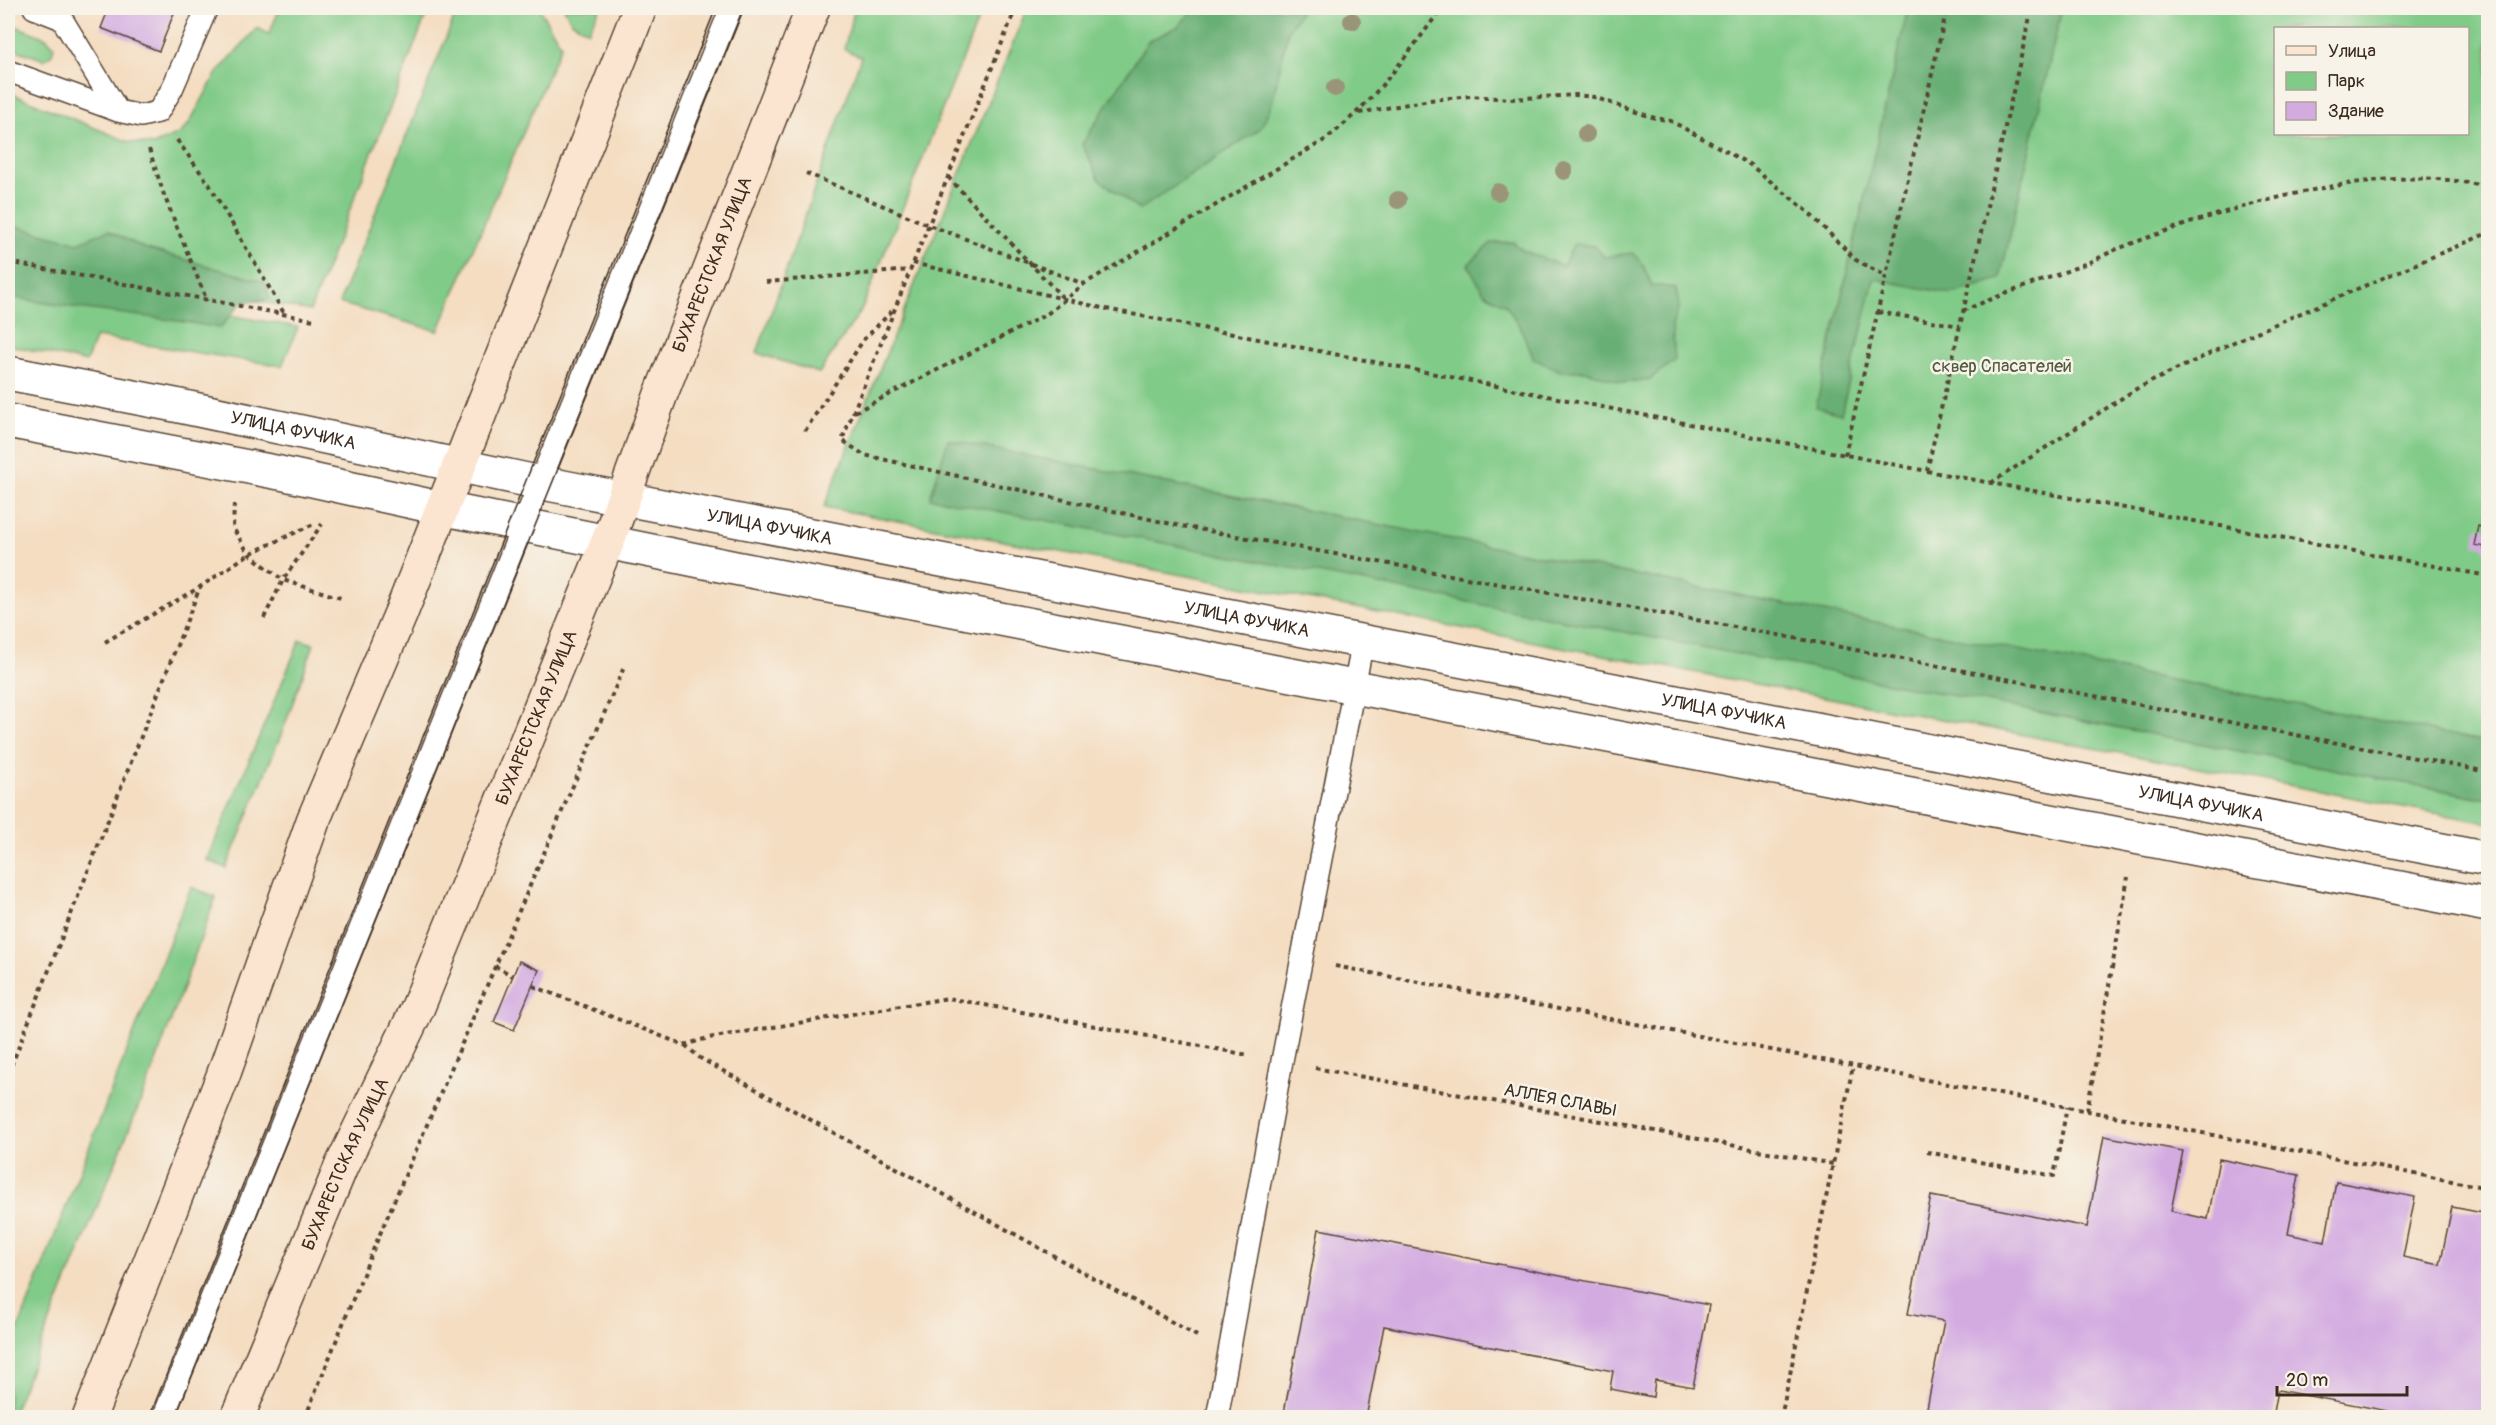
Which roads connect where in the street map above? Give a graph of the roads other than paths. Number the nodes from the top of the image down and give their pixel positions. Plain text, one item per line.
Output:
1 (34, 8) edge
2 (207, 8) edge
3 (640, 8) edge
4 (731, 8) edge
5 (813, 8) edge
6 (65, 13) edge
7 (8, 71) edge
8 (118, 111) junction
9 (8, 373) edge
10 (8, 421) edge
11 (457, 466) junction
12 (539, 483) junction
13 (622, 497) junction
14 (441, 508) junction
15 (523, 524) junction
16 (608, 541) junction
17 (1363, 641) junction
18 (1354, 686) junction
19 (2488, 859) edge
20 (2488, 905) edge
21 (89, 1418) edge
22 (163, 1418) edge
23 (237, 1418) edge
24 (1217, 1418) edge

1 - 6 lane
2 - 8 lane
3 - 11 main road
4 - 12 lane
5 - 13 main road, БУХАРЕСТСКАЯ УЛИЦА
6 - 8 lane
7 - 8 lane
9 - 11 street, УЛИЦА ФУЧИКА
10 - 14 street
11 - 12 street, УЛИЦА ФУЧИКА
11 - 14 main road
12 - 13 street, УЛИЦА ФУЧИКА
12 - 15 lane
13 - 16 main road, БУХАРЕСТСКАЯ УЛИЦА
13 - 17 street, УЛИЦА ФУЧИКА
14 - 15 street
14 - 21 main road
15 - 16 street
15 - 22 lane
16 - 18 street
16 - 23 main road, БУХАРЕСТСКАЯ УЛИЦА
17 - 18 lane
17 - 19 street, УЛИЦА ФУЧИКА
18 - 20 street
18 - 24 lane

